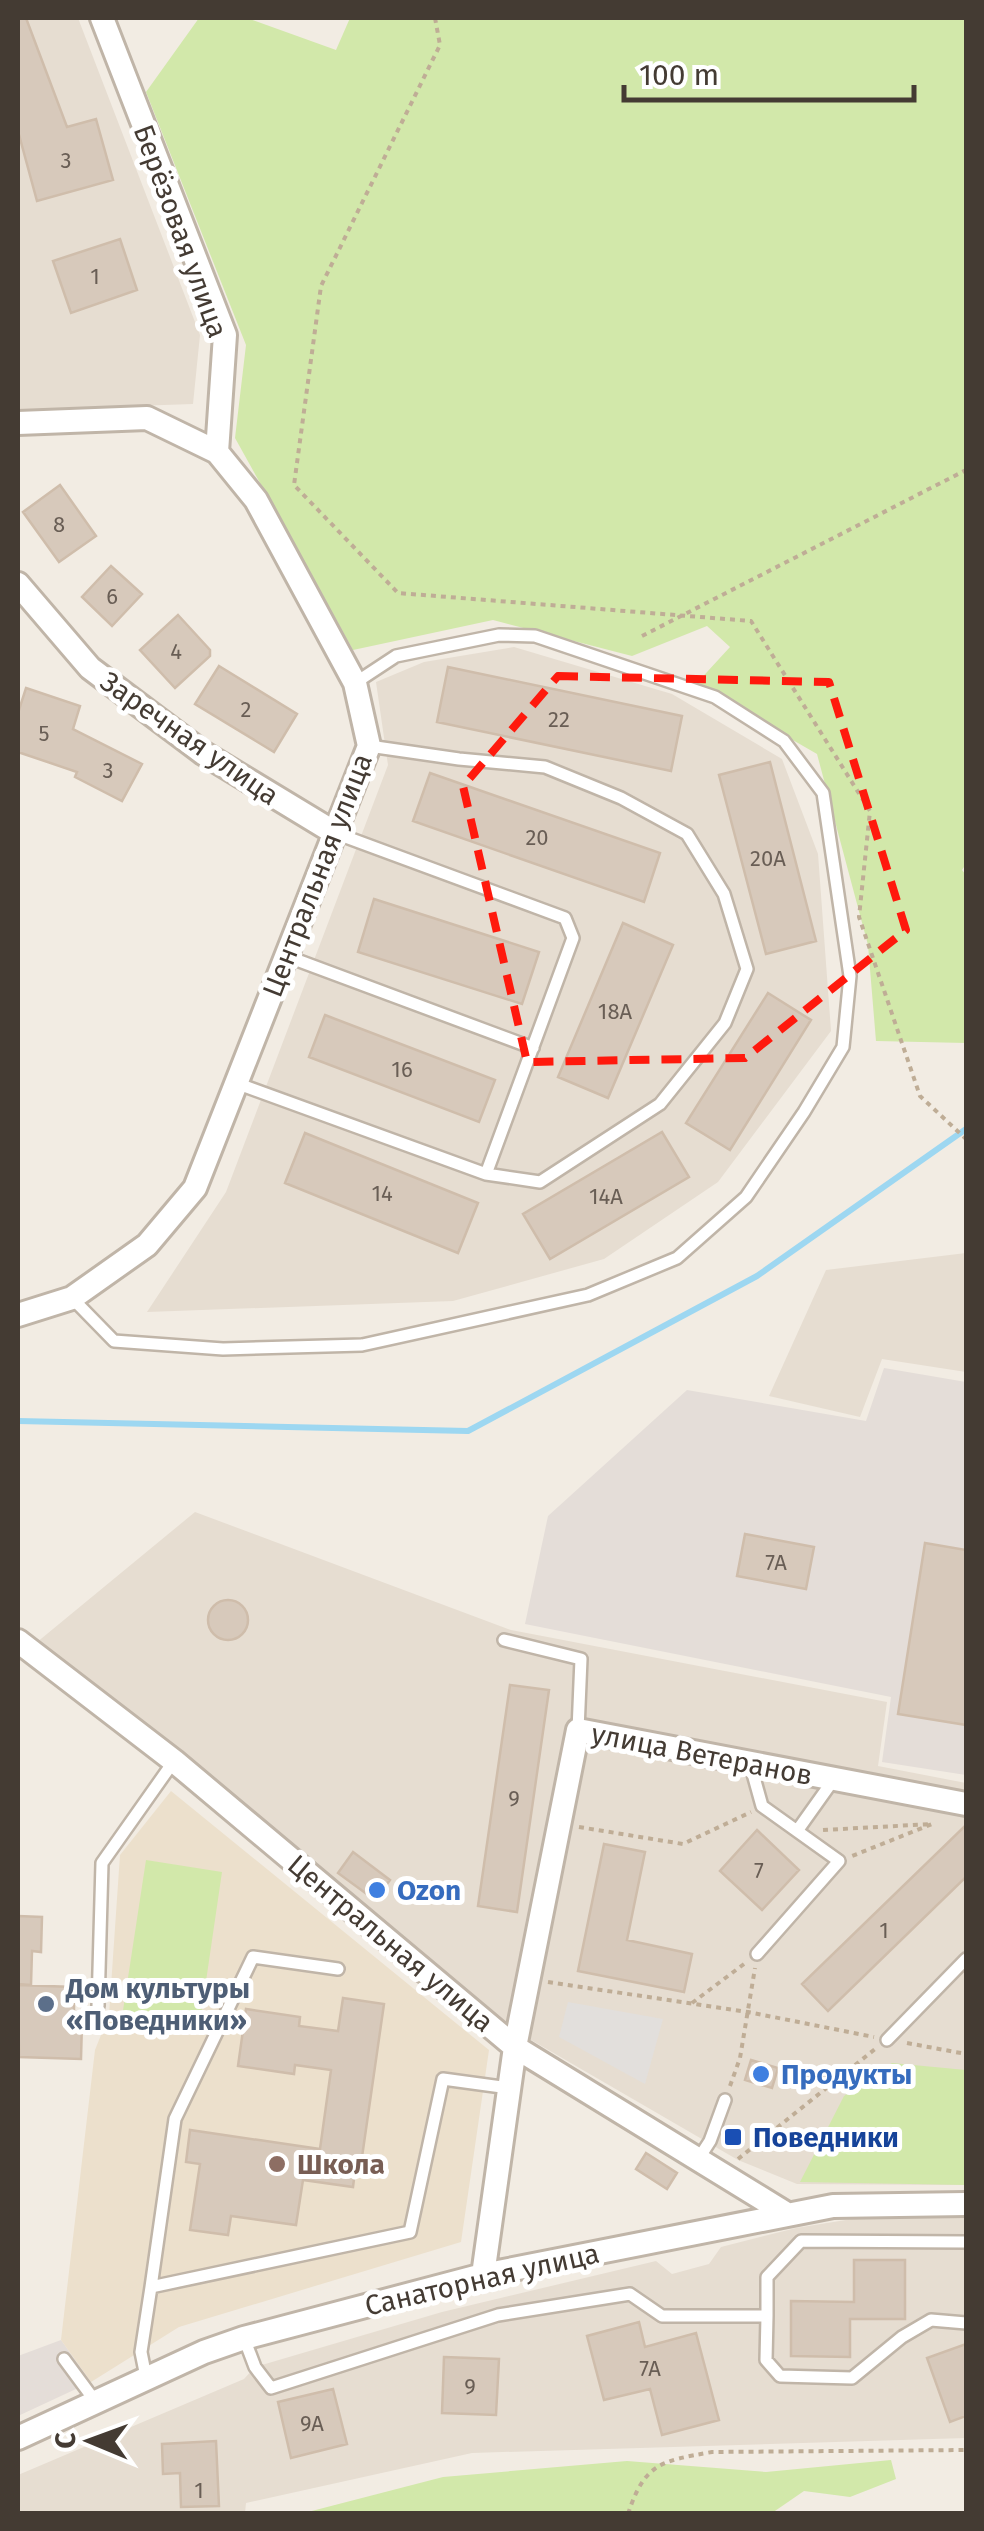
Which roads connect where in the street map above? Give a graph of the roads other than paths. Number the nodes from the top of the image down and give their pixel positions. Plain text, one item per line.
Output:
1 (102, 18) edge
2 (18, 423) edge
3 (217, 452) junction
4 (18, 584) edge
5 (354, 682) junction
6 (369, 746) junction
7 (335, 833) junction
8 (286, 956) junction
9 (533, 1048) junction
10 (236, 1083) junction
11 (486, 1174) junction
12 (72, 1298) junction
13 (18, 1315) edge
14 (504, 1640) dead end
15 (18, 1641) edge
16 (578, 1730) junction
17 (174, 1760) junction
18 (750, 1763) junction
19 (834, 1779) junction
20 (966, 1804) edge
21 (797, 1832) junction
22 (757, 1954) road end
23 (966, 1960) edge
24 (338, 1969) dead end
25 (98, 2006) dead end
26 (887, 2040) road end
27 (515, 2047) junction
28 (509, 2088) junction
29 (725, 2100) road end
30 (699, 2158) junction
31 (966, 2204) edge
32 (787, 2214) junction
33 (801, 2241) junction
34 (966, 2242) edge
35 (483, 2276) junction
36 (151, 2287) junction
37 (766, 2316) junction
38 (966, 2323) edge
39 (244, 2338) junction
40 (64, 2359) dead end
41 (146, 2376) junction
42 (96, 2401) junction
43 (18, 2438) edge

1 - 3 street, Берёзовая улица
2 - 3 street, Центральная улица
3 - 5 street, Центральная улица
4 - 7 street, Заречная улица
5 - 6 street, Центральная улица
5 - 12 lane
6 - 7 street, Центральная улица
6 - 11 lane
7 - 8 street, Центральная улица
7 - 9 lane
8 - 9 lane
8 - 10 street, Центральная улица
9 - 11 lane
10 - 11 lane
10 - 12 street, Центральная улица
12 - 13 street, Центральная улица
14 - 16 lane
15 - 17 street, Центральная улица
16 - 18 street, улица Ветеранов
16 - 27 street, улица Ветеранов
17 - 25 lane
17 - 27 street, Центральная улица
18 - 19 street, улица Ветеранов
18 - 21 lane
19 - 20 street, улица Ветеранов
19 - 21 lane
21 - 22 lane
23 - 26 lane
24 - 36 lane
27 - 28 street, улица Ветеранов
27 - 30 street, Центральная улица
28 - 35 street, улица Ветеранов
28 - 36 lane
29 - 30 lane
30 - 32 street, Центральная улица
31 - 32 street, Санаторная улица
32 - 33 lane
32 - 35 street, Санаторная улица
33 - 34 lane
33 - 37 lane
35 - 39 street, Санаторная улица
36 - 41 lane
37 - 38 lane
37 - 39 lane
39 - 41 street, Санаторная улица
40 - 42 lane
41 - 42 street, Санаторная улица
42 - 43 street, Санаторная улица

